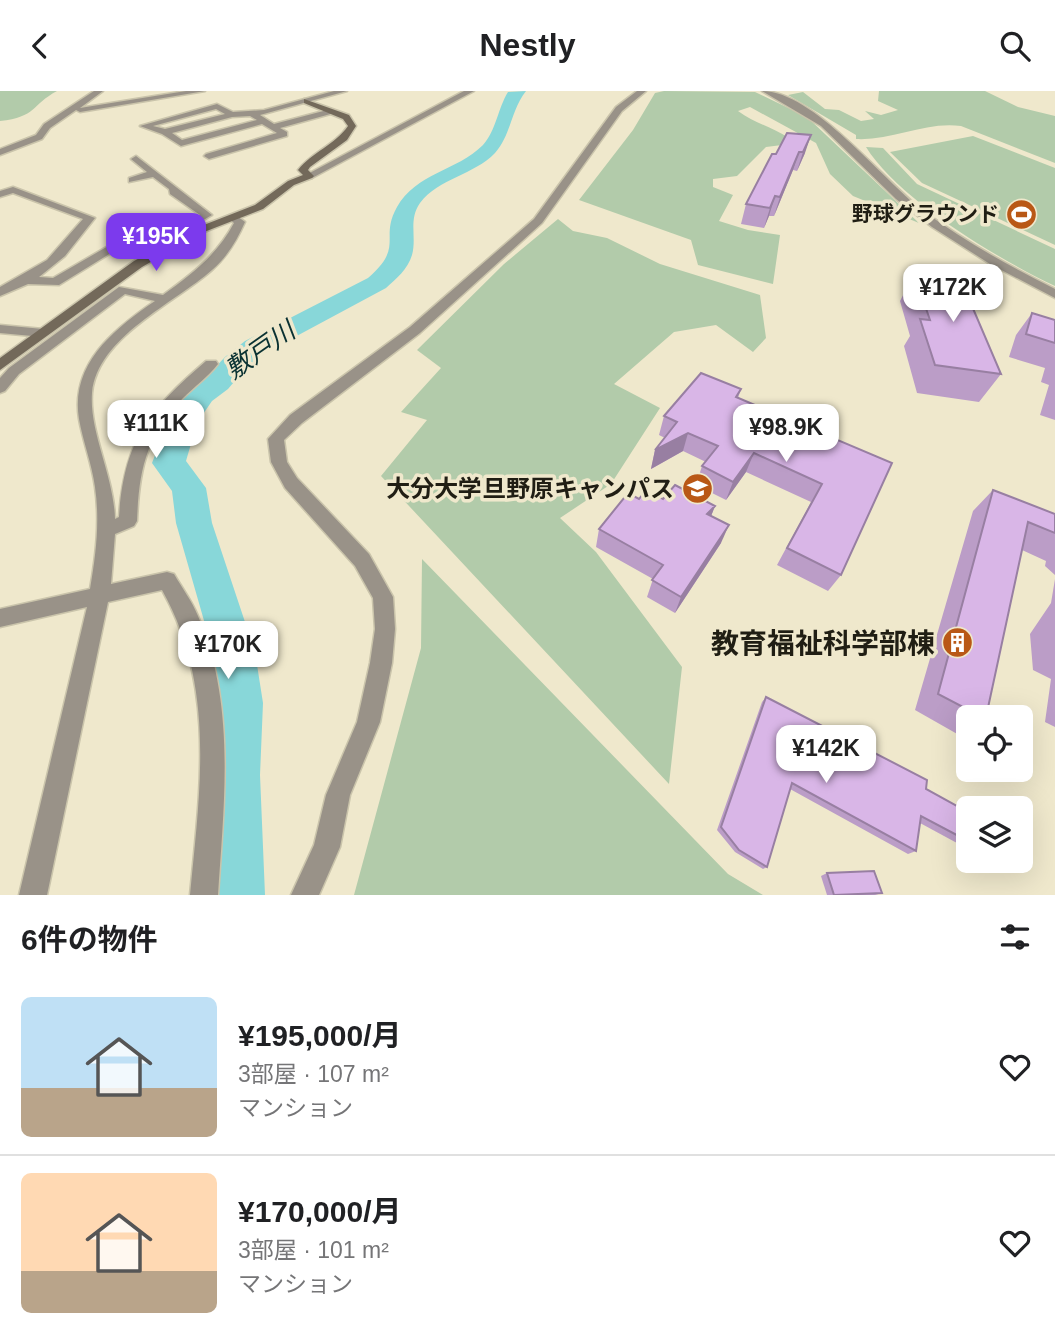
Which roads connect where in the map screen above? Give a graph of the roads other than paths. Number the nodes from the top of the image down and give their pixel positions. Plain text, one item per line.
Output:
1 (99, 91) edge
2 (343, 91) edge
3 (470, 91) edge
4 (642, 91) edge
5 (766, 91) edge
6 (207, 92) edge
7 (307, 101) junction
8 (76, 110) junction
9 (331, 111) junction
10 (232, 115) junction
11 (257, 115) junction
12 (101, 119) dead end
13 (273, 127) junction
14 (165, 132) junction
15 (0, 152) edge
16 (209, 156) dead end
17 (136, 159) dead end
18 (154, 173) junction
19 (309, 176) junction
20 (132, 180) dead end
21 (0, 194) edge
22 (233, 218) junction
23 (126, 240) dead end
24 (157, 254) junction
25 (28, 280) junction
26 (0, 292) edge
27 (1055, 294) edge
28 (164, 299) junction
29 (0, 329) edge
30 (43, 333) junction
31 (211, 364) dead end
32 (0, 365) edge
33 (0, 388) edge
34 (106, 530) junction
35 (101, 595) junction
36 (0, 618) edge
37 (33, 895) edge
38 (204, 895) edge
39 (305, 895) edge

1 - 8 street
2 - 7 street
3 - 19 street
4 - 39 street
5 - 27 street
6 - 8 street
6 - 11 street
7 - 9 street
7 - 11 street
8 - 12 street
8 - 15 street
9 - 13 street
9 - 19 street
10 - 11 street
10 - 14 street
10 - 14 street
11 - 13 street
11 - 14 street
13 - 16 street
17 - 18 street
18 - 20 street
18 - 24 street
19 - 22 street
21 - 25 street
22 - 24 street
22 - 28 street
23 - 25 street
24 - 30 street
25 - 26 street
28 - 33 street
28 - 34 street
29 - 30 street
30 - 32 street
31 - 34 street
34 - 35 street
35 - 36 street
35 - 37 street
35 - 38 street

